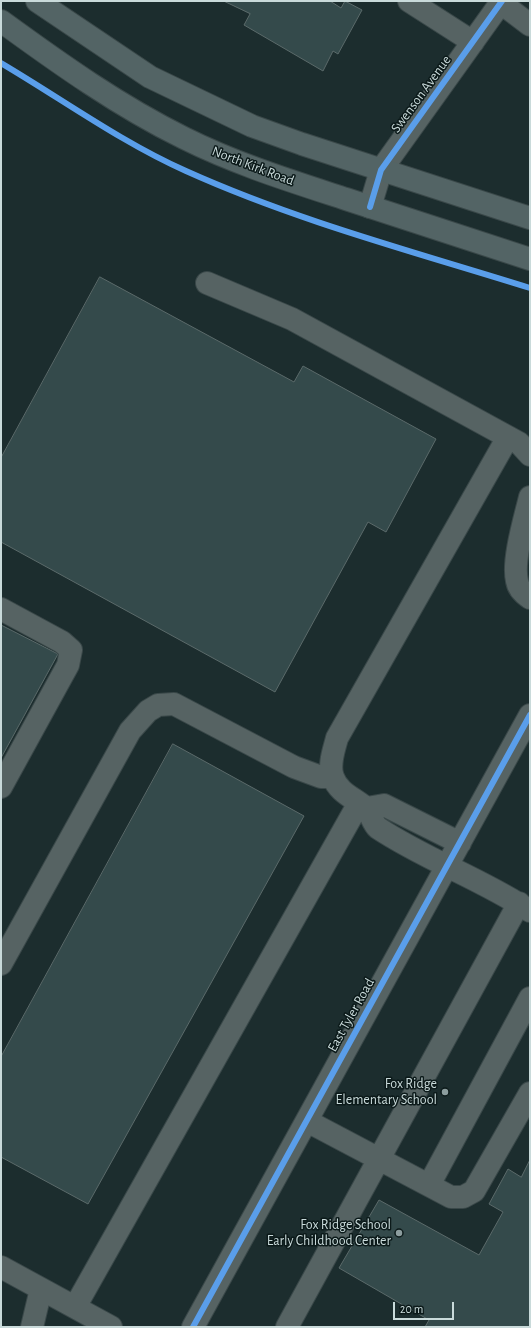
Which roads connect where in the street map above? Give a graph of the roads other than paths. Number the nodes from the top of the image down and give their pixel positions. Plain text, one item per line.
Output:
1 (38, 1) edge
2 (409, 1) edge
3 (502, 2) edge
4 (1, 22) edge
5 (530, 25) edge
6 (473, 42) junction
7 (382, 170) junction
8 (370, 207) junction
9 (530, 218) edge
10 (530, 259) edge
11 (208, 282) dead end
12 (508, 437) junction
13 (530, 455) edge
14 (530, 497) edge
15 (530, 598) edge
16 (1, 608) edge
17 (530, 715) edge
18 (333, 777) junction
19 (1, 788) edge
20 (363, 806) junction
21 (460, 844) junction
22 (447, 866) junction
23 (524, 907) edge
24 (1, 964) edge
25 (530, 998) edge
26 (530, 1093) edge
27 (307, 1121) junction
28 (380, 1159) junction
29 (429, 1185) junction
30 (1, 1267) edge
31 (42, 1289) junction
32 (75, 1307) junction
33 (200, 1325) edge
34 (32, 1327) edge
35 (111, 1327) edge
36 (287, 1327) edge

1 - 7 main road
2 - 6 street
3 - 5 street
3 - 6 street, Swenson Avenue
4 - 8 main road, North Kirk Road
6 - 7 street, Swenson Avenue
7 - 8 street, Swenson Avenue
7 - 9 main road
8 - 10 main road, North Kirk Road
11 - 12 street
12 - 13 street
12 - 18 street
14 - 15 street
16 - 19 street
17 - 21 street, East Tyler Road
18 - 20 street
18 - 24 street
20 - 21 street
20 - 22 street
20 - 32 street
21 - 22 street, East Tyler Road
22 - 23 street
22 - 27 street, East Tyler Road
23 - 28 street
25 - 29 street
26 - 29 street
27 - 28 street
27 - 33 street, East Tyler Road
28 - 29 street
28 - 36 street
30 - 31 street
31 - 32 street
31 - 34 street
32 - 35 street

